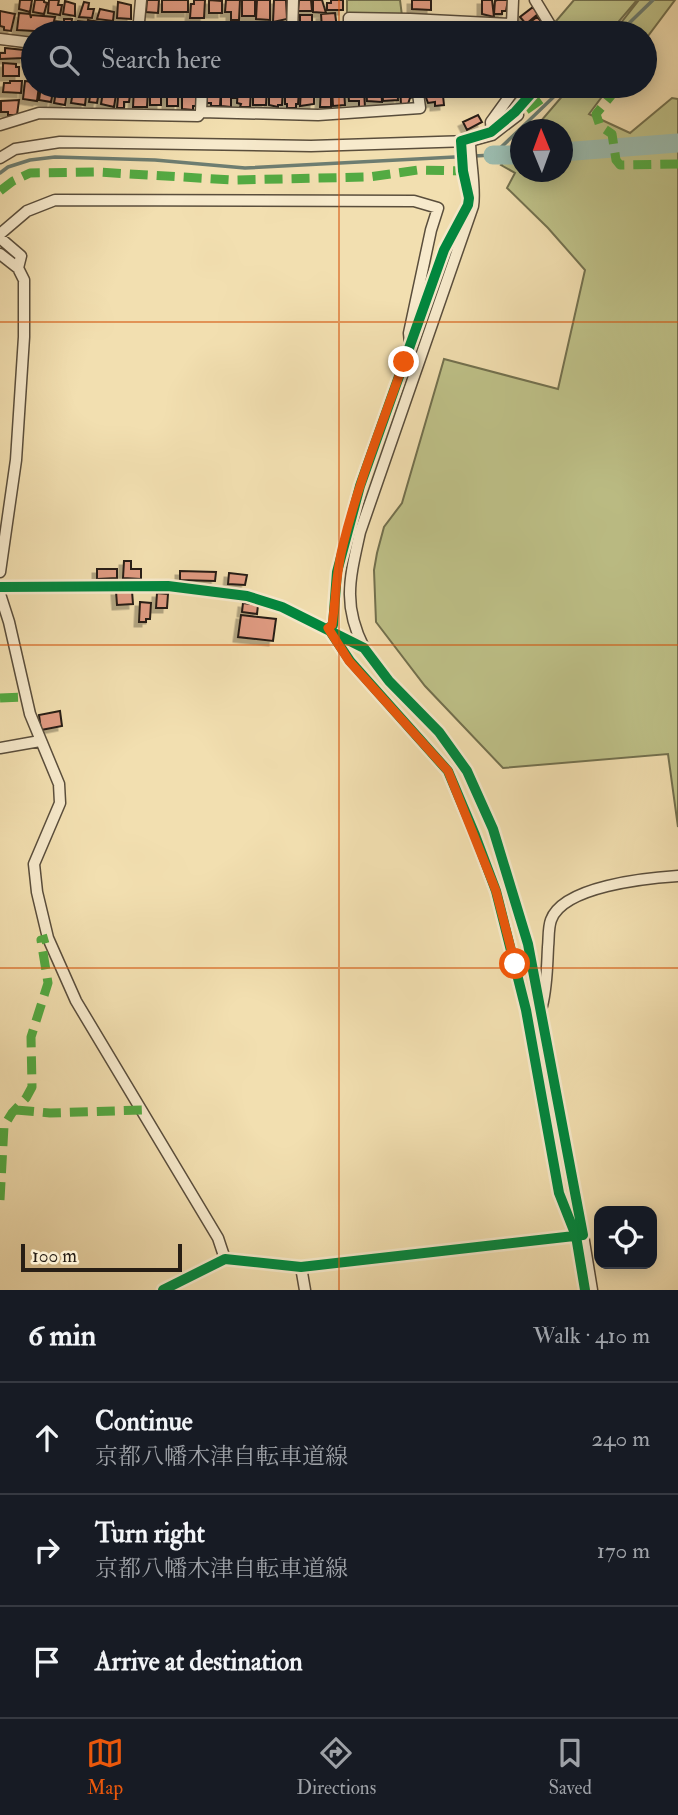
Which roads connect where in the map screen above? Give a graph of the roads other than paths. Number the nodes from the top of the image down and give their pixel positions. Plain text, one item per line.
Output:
1 (141, 0) edge
2 (293, 0) edge
3 (513, 0) edge
4 (535, 0) edge
5 (410, 19) joint
6 (139, 21) edge
7 (292, 21) edge
8 (349, 21) edge
9 (422, 21) edge
10 (512, 21) edge
11 (548, 21) edge
12 (0, 39) edge
13 (21, 42) edge
14 (202, 98) edge
15 (419, 98) edge
16 (508, 98) edge
17 (201, 112) junction
18 (518, 115) dead end
19 (0, 125) edge
20 (492, 135) junction
21 (470, 143) junction
22 (0, 158) edge
23 (0, 236) edge
24 (0, 254) edge
25 (18, 268) junction
26 (410, 344) dead end
27 (0, 572) edge
28 (0, 587) edge
29 (0, 594) edge
30 (364, 648) junction
31 (40, 741) junction
32 (0, 748) edge
33 (678, 876) edge
34 (542, 1009) junction
35 (583, 1235) junction
36 (225, 1259) junction
37 (301, 1267) junction
38 (163, 1290) edge
39 (306, 1290) edge
40 (592, 1290) edge

1 - 6 street
2 - 7 street
3 - 10 street
4 - 11 street
5 - 8 street
5 - 9 street
12 - 13 street
14 - 17 street
15 - 17 street
16 - 20 street
17 - 19 street
18 - 20 street
20 - 21 street
21 - 22 street
21 - 30 street
23 - 25 street
23 - 26 street
24 - 25 street
25 - 27 street
28 - 30 street
29 - 31 street
30 - 34 street
31 - 32 street
31 - 36 street
33 - 34 street
34 - 35 street
35 - 37 street
35 - 40 street
36 - 37 street
36 - 38 street
37 - 39 street

